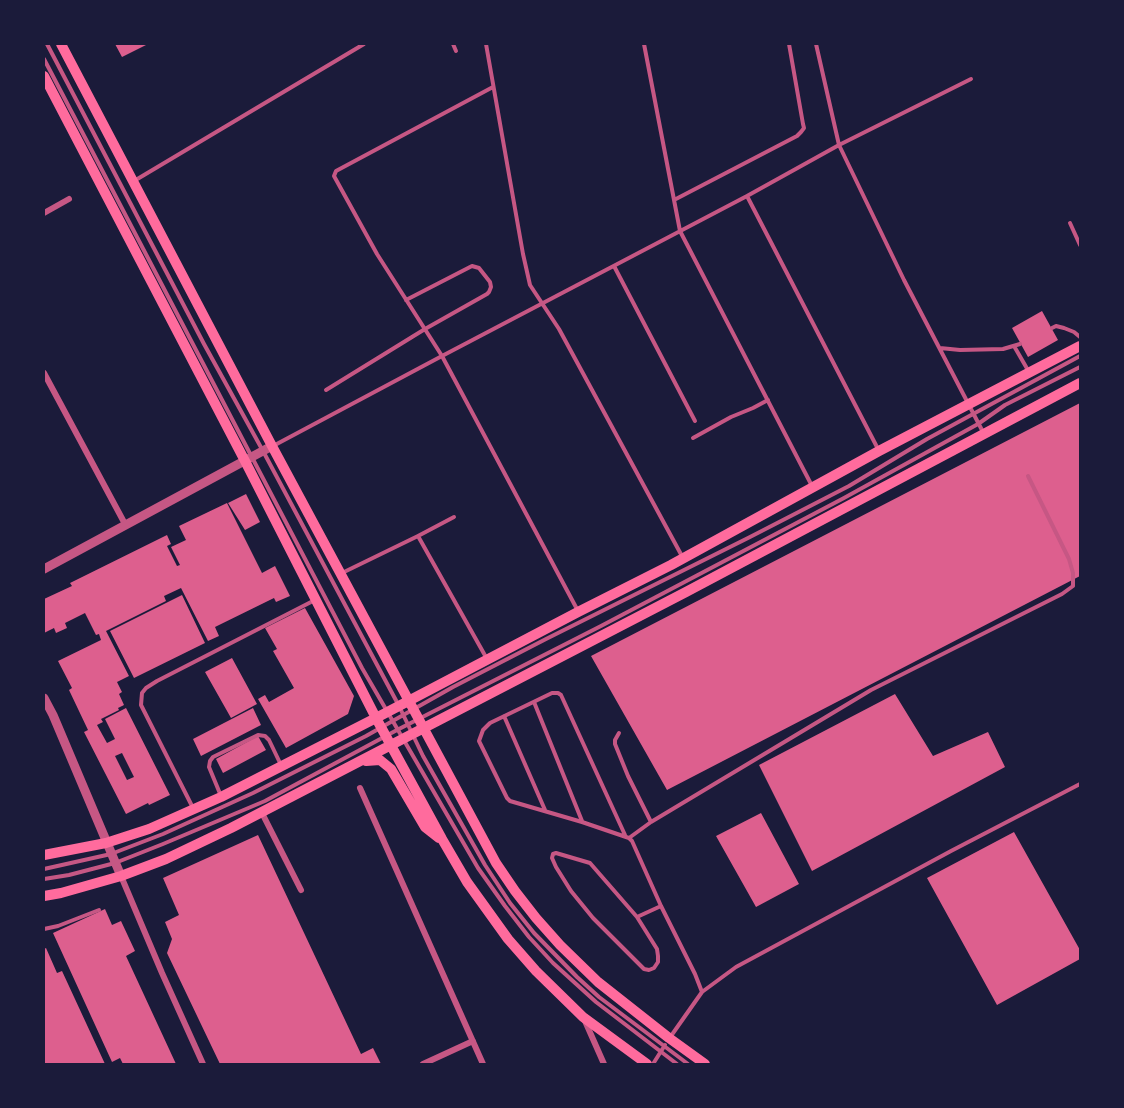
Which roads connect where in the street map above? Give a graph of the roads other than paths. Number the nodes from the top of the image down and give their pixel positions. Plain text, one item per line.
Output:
1 (47, 44) edge
2 (61, 44) edge
3 (364, 44) edge
4 (453, 44) edge
5 (486, 44) edge
6 (644, 44) edge
7 (789, 44) edge
8 (816, 44) edge
9 (456, 51) dead end
10 (44, 59) edge
11 (44, 79) edge
12 (971, 79) dead end
13 (493, 87) junction
14 (839, 145) junction
15 (134, 181) junction
16 (747, 196) junction
17 (69, 199) dead end
18 (674, 200) junction
19 (44, 213) edge
20 (1070, 223) dead end
21 (680, 231) junction
22 (1080, 245) edge
23 (614, 266) junction
24 (406, 300) junction
25 (542, 304) junction
26 (1052, 328) dead end
27 (425, 329) junction
28 (1080, 337) edge
29 (1020, 344) dead end
30 (1014, 346) junction
31 (1080, 346) edge
32 (939, 348) junction
33 (442, 356) junction
34 (1080, 356) edge
35 (1080, 367) edge
36 (44, 373) edge
37 (1029, 373) junction
38 (1080, 383) edge
39 (326, 390) dead end
40 (768, 400) junction
41 (970, 409) junction
42 (695, 421) dead end
43 (978, 424) junction
44 (984, 434) junction
45 (693, 438) dead end
46 (268, 449) junction
47 (879, 451) junction
48 (249, 459) junction
49 (1028, 476) dead end
50 (812, 487) junction
51 (454, 518) dead end
52 (125, 524) junction
53 (418, 536) junction
54 (683, 558) junction
55 (44, 569) edge
56 (341, 573) junction
57 (316, 599) junction
58 (578, 612) junction
59 (487, 659) junction
60 (44, 698) edge
61 (534, 702) junction
62 (411, 713) junction
63 (504, 716) junction
64 (390, 717) junction
65 (384, 732) junction
66 (405, 732) junction
67 (619, 733) dead end
68 (361, 761) junction
69 (282, 766) junction
70 (1080, 784) edge
71 (360, 788) dead end
72 (221, 797) junction
73 (193, 809) junction
74 (545, 811) junction
75 (262, 813) junction
76 (582, 822) junction
77 (651, 822) junction
78 (627, 837) junction
79 (442, 839) junction
80 (106, 843) junction
81 (44, 855) edge
82 (113, 859) junction
83 (44, 869) edge
84 (121, 876) junction
85 (44, 879) edge
86 (301, 890) dead end
87 (44, 896) edge
88 (661, 906) junction
89 (99, 910) dead end
90 (637, 916) junction
91 (44, 929) edge
92 (702, 992) junction
93 (583, 1017) junction
94 (473, 1041) junction
95 (667, 1042) junction
96 (661, 1052) junction
97 (203, 1065) edge
98 (423, 1065) edge
99 (483, 1065) edge
100 (604, 1065) edge
101 (647, 1065) edge
102 (652, 1065) edge
103 (677, 1065) edge
104 (688, 1065) edge
105 (705, 1065) edge

1 - 46 lane
2 - 15 main road
3 - 15 lane
4 - 9 lane
5 - 13 lane
6 - 18 lane
7 - 18 lane
8 - 14 lane
10 - 48 lane
11 - 48 main road
12 - 14 lane
13 - 24 lane
13 - 25 lane
14 - 16 lane
14 - 32 lane
15 - 46 main road
16 - 21 lane
16 - 47 lane
17 - 19 street
18 - 21 lane
20 - 22 lane
21 - 23 lane
21 - 40 lane
23 - 25 lane
23 - 42 lane
24 - 27 lane
24 - 27 lane
25 - 33 lane
25 - 54 lane
26 - 28 lane
27 - 33 lane
27 - 39 lane
29 - 30 lane
30 - 32 lane
30 - 37 lane
31 - 37 main road
32 - 41 lane
33 - 46 lane
33 - 58 lane
34 - 41 lane
35 - 43 lane
36 - 52 street
37 - 41 main road
38 - 44 main road
40 - 45 lane
40 - 50 lane
41 - 43 lane
41 - 47 main road
41 - 62 lane
43 - 44 lane
43 - 62 lane
44 - 62 main road
46 - 48 street
46 - 56 main road
46 - 62 lane
47 - 50 main road
48 - 52 street
48 - 57 main road
48 - 64 lane
49 - 77 lane
50 - 54 main road
51 - 53 lane
52 - 55 street
53 - 56 lane
53 - 59 lane
54 - 58 main road
56 - 62 main road
57 - 65 main road
57 - 73 lane
58 - 59 main road
59 - 62 main road
60 - 80 street
61 - 63 lane
61 - 76 lane
61 - 78 lane
62 - 64 main road
62 - 66 main road
62 - 66 lane
62 - 95 main road
63 - 74 lane
63 - 74 lane
64 - 65 main road
64 - 66 lane
65 - 66 main road
65 - 68 main road
65 - 69 main road
65 - 79 main road
65 - 82 lane
65 - 82 lane
66 - 95 lane
66 - 96 lane
67 - 77 lane
68 - 75 main road
68 - 79 main road
69 - 72 main road
69 - 72 lane
70 - 92 lane
71 - 94 street
72 - 73 main road
73 - 80 main road
74 - 76 lane
75 - 84 main road
75 - 86 street
76 - 78 lane
77 - 78 lane
78 - 88 lane
79 - 93 main road
80 - 81 main road
80 - 82 street
82 - 83 lane
82 - 84 street
82 - 85 lane
84 - 87 main road
84 - 97 street
88 - 90 lane
88 - 92 lane
89 - 91 lane
90 - 90 lane
92 - 95 lane
93 - 100 street
93 - 101 main road
94 - 98 street
94 - 99 street
95 - 96 lane
95 - 104 lane
95 - 105 main road
96 - 102 lane
96 - 103 lane

